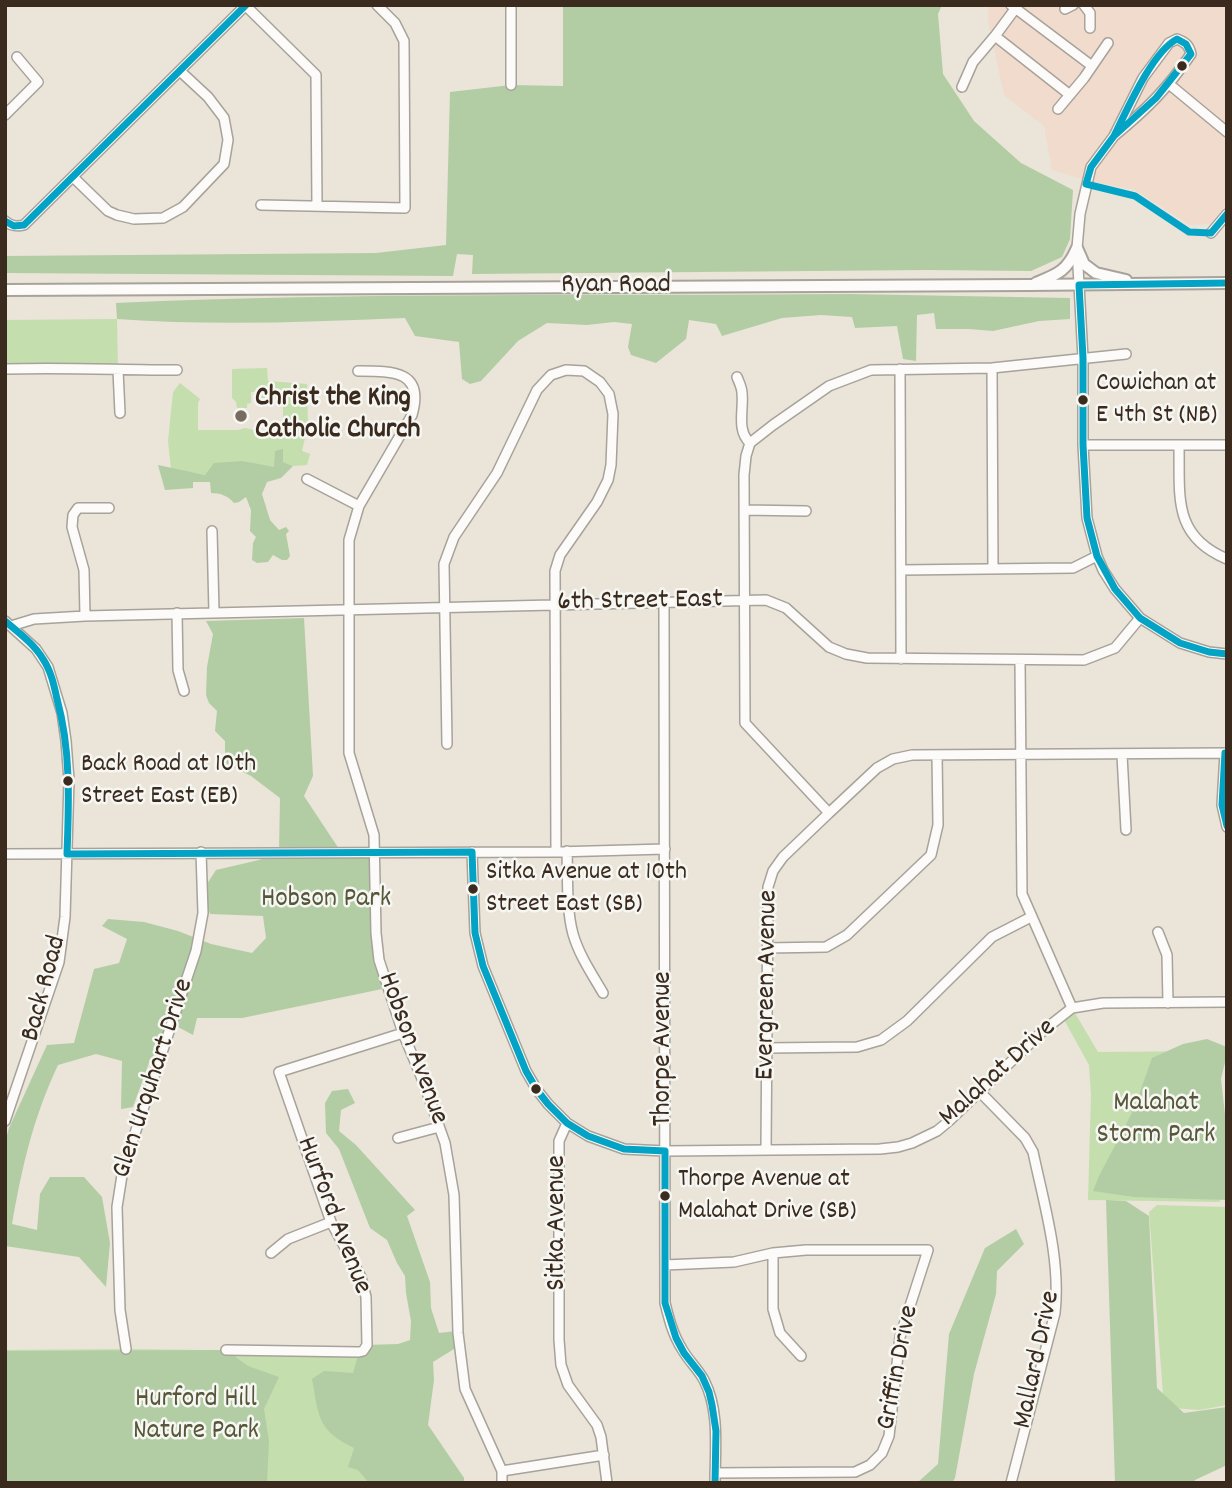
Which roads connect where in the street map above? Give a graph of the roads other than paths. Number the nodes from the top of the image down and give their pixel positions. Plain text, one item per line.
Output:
1 (246, 5) edge
2 (377, 5) edge
3 (511, 5) edge
4 (1084, 5) edge
5 (1014, 7) edge
6 (1090, 28) dead end
7 (995, 36) junction
8 (1108, 43) dead end
9 (17, 57) dead end
10 (1092, 66) junction
11 (180, 71) junction
12 (1169, 84) junction
13 (511, 85) dead end
14 (962, 87) dead end
15 (1070, 95) junction
16 (1058, 109) dead end
17 (5, 115) edge
18 (1227, 132) edge
19 (1114, 136) junction
20 (73, 177) junction
21 (261, 205) dead end
22 (317, 206) junction
23 (1227, 214) edge
24 (5, 220) edge
25 (1211, 233) dead end
26 (1077, 248) junction
27 (1227, 283) edge
28 (1146, 284) junction
29 (1029, 285) junction
30 (1079, 285) junction
31 (5, 290) edge
32 (1126, 354) dead end
33 (1083, 358) junction
34 (992, 368) junction
35 (5, 369) edge
36 (900, 369) junction
37 (118, 370) junction
38 (177, 370) dead end
39 (358, 370) dead end
40 (737, 377) dead end
41 (120, 413) dead end
42 (750, 443) junction
43 (1083, 445) junction
44 (1227, 445) edge
45 (1178, 446) junction
46 (307, 479) dead end
47 (359, 506) junction
48 (108, 508) dead end
49 (744, 509) junction
50 (806, 511) dead end
51 (212, 531) dead end
52 (1097, 556) junction
53 (1227, 559) edge
54 (993, 569) junction
55 (901, 570) junction
56 (744, 601) junction
57 (664, 603) junction
58 (555, 605) junction
59 (445, 607) junction
60 (350, 609) junction
61 (214, 612) junction
62 (177, 613) junction
63 (85, 616) junction
64 (1140, 618) junction
65 (8, 624) edge
66 (1227, 654) edge
67 (901, 659) junction
68 (1020, 660) junction
69 (184, 691) dead end
70 (447, 744) dead end
71 (1226, 753) edge
72 (937, 755) junction
73 (1020, 755) junction
74 (1122, 755) junction
75 (829, 813) junction
76 (1227, 827) edge
77 (1126, 830) dead end
78 (665, 849) junction
79 (567, 851) junction
80 (201, 852) junction
81 (375, 852) junction
82 (472, 852) junction
83 (556, 852) junction
84 (5, 854) edge
85 (67, 854) junction
86 (1031, 917) junction
87 (1158, 932) dead end
88 (767, 948) junction
89 (603, 993) dead end
90 (1227, 1002) edge
91 (1168, 1003) junction
92 (1072, 1008) junction
93 (403, 1032) junction
94 (766, 1048) junction
95 (979, 1091) junction
96 (5, 1121) edge
97 (567, 1123) junction
98 (439, 1126) junction
99 (398, 1138) dead end
100 (766, 1149) junction
101 (665, 1151) junction
102 (331, 1222) junction
103 (773, 1252) junction
104 (271, 1253) dead end
105 (665, 1265) junction
106 (126, 1349) dead end
107 (226, 1350) dead end
108 (801, 1356) dead end
109 (604, 1455) junction
110 (502, 1471) junction
111 (715, 1478) edge
112 (824, 1478) edge
113 (502, 1483) edge
114 (607, 1483) edge
115 (1011, 1483) edge

1 - 11 street
1 - 22 street
2 - 22 street
3 - 13 street
4 - 6 street
5 - 7 street
5 - 10 street
7 - 14 street
7 - 15 street
8 - 10 street
9 - 17 street
10 - 15 street
11 - 20 street
11 - 20 street
12 - 18 street
12 - 19 street
12 - 19 street
15 - 16 street
19 - 26 street
20 - 24 street
21 - 22 street
23 - 25 street
26 - 28 main road
26 - 29 main road
26 - 30 street
27 - 28 main road, Ryan Road
28 - 30 main road, Ryan Road
29 - 30 main road, Ryan Road
29 - 31 main road, Ryan Road
30 - 33 street
32 - 33 street
33 - 34 street
33 - 43 street
34 - 36 street
34 - 54 street
35 - 37 street
36 - 42 street
36 - 55 street
37 - 38 street
37 - 41 street
39 - 47 street, Hobson Avenue
40 - 42 street
42 - 49 street
43 - 45 street
43 - 52 street
44 - 45 street
45 - 53 street
46 - 47 street
47 - 60 street, Hobson Avenue
48 - 63 street
49 - 50 street
49 - 56 street
51 - 61 street
52 - 54 street
52 - 64 street
54 - 55 street
55 - 67 street
56 - 57 street, 6th Street East
56 - 67 street, 6th Street East
56 - 75 street
57 - 58 street, 6th Street East
57 - 78 street, Thorpe Avenue
58 - 59 street, 6th Street East
58 - 59 street
58 - 83 street
59 - 60 street, 6th Street East
59 - 70 street
60 - 61 street, 6th Street East
60 - 81 street, Hobson Avenue
61 - 62 street, 6th Street East
62 - 63 street, 6th Street East
62 - 69 street
63 - 65 street, 6th Street East
64 - 66 street
64 - 68 street, 6th Street East
65 - 85 street, Back Road
67 - 68 street, 6th Street East
68 - 73 street
71 - 74 street, Evergreen Avenue
71 - 76 street
72 - 73 street, Evergreen Avenue
72 - 75 street, Evergreen Avenue
72 - 88 street
73 - 74 street, Evergreen Avenue
73 - 86 street
74 - 77 street
75 - 88 street, Evergreen Avenue
78 - 79 street
78 - 101 street, Thorpe Avenue
79 - 83 street
79 - 89 street
80 - 81 street
80 - 85 street
80 - 106 street, Glen Urquhart Drive
81 - 82 street
81 - 93 street, Hobson Avenue
82 - 83 street
82 - 97 street, Sitka Avenue
84 - 85 street
85 - 96 street, Back Road
86 - 92 street
86 - 94 street
87 - 91 street
88 - 94 street, Evergreen Avenue
90 - 91 street, Malahat Drive
91 - 92 street, Malahat Drive
92 - 95 street, Malahat Drive
93 - 98 street, Hobson Avenue
93 - 102 street, Hurford Avenue
94 - 100 street, Evergreen Avenue
95 - 100 street, Malahat Drive
95 - 115 street, Mallard Drive
97 - 101 street, Malahat Drive
97 - 109 street, Sitka Avenue
98 - 99 street
98 - 110 street, Hobson Avenue
100 - 101 street, Malahat Drive
101 - 105 street, Thorpe Avenue
102 - 104 street
102 - 107 street, Hurford Avenue
103 - 105 street, Griffin Drive
103 - 108 street
103 - 112 street, Griffin Drive
105 - 111 street, Thorpe Avenue
109 - 110 street
109 - 114 street, Sitka Avenue
110 - 113 street, Hobson Avenue
111 - 112 street, Griffin Drive

